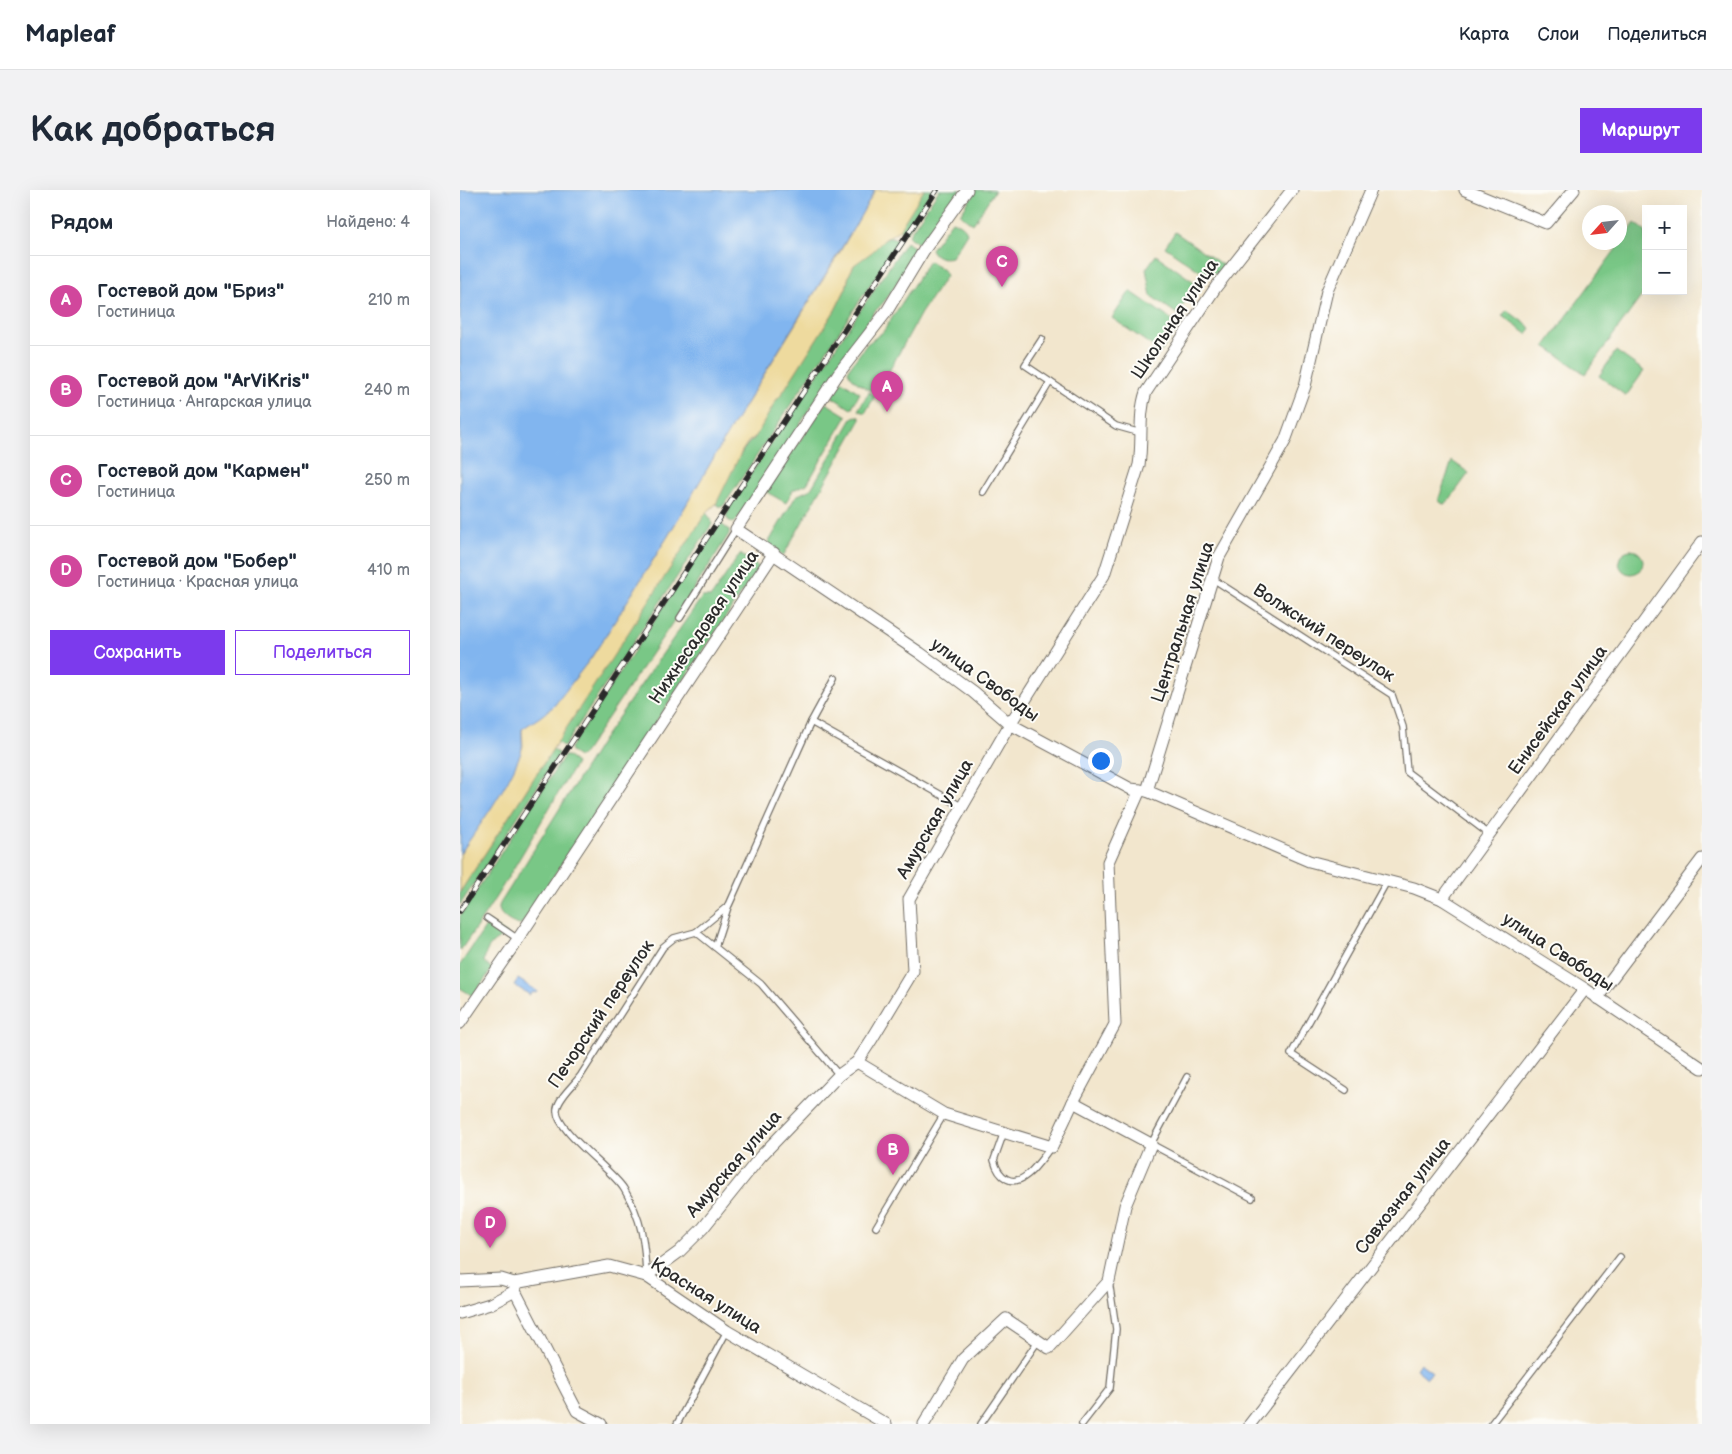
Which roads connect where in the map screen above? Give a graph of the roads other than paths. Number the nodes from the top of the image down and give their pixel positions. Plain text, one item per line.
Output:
1 (967, 190) edge
2 (1292, 190) edge
3 (1371, 190) edge
4 (1465, 190) edge
5 (1574, 190) edge
6 (1042, 339) dead end
7 (1050, 382) junction
8 (1141, 433) junction
9 (983, 492) dead end
10 (736, 528) junction
11 (1702, 542) edge
12 (774, 553) junction
13 (1213, 579) junction
14 (680, 618) dead end
15 (835, 678) dead end
16 (811, 722) junction
17 (1010, 724) junction
18 (1143, 791) junction
19 (961, 806) junction
20 (1490, 834) junction
21 (1702, 859) edge
22 (1387, 881) junction
23 (1442, 899) junction
24 (729, 905) junction
25 (487, 918) dead end
26 (696, 932) junction
27 (518, 939) junction
28 (715, 947) junction
29 (1585, 989) junction
30 (1597, 998) junction
31 (460, 1023) edge
32 (858, 1062) junction
33 (1702, 1068) edge
34 (839, 1076) junction
35 (1186, 1077) dead end
36 (1346, 1090) dead end
37 (1073, 1102) junction
38 (944, 1114) junction
39 (1004, 1132) junction
40 (1151, 1144) junction
41 (1052, 1147) junction
42 (1252, 1198) dead end
43 (876, 1227) dead end
44 (1620, 1257) dead end
45 (646, 1276) junction
46 (460, 1281) edge
47 (1109, 1281) junction
48 (515, 1287) junction
49 (460, 1313) edge
50 (727, 1331) junction
51 (1038, 1341) junction
52 (601, 1424) edge
53 (676, 1424) edge
54 (886, 1424) edge
55 (924, 1424) edge
56 (981, 1424) edge
57 (1082, 1424) edge
58 (1250, 1424) edge
59 (1491, 1424) edge

1 - 10 street, Нижнесадовая улица
2 - 8 street, Школьная улица
3 - 13 street, Центральная улица
4 - 5 street
6 - 7 lane
7 - 8 lane
7 - 9 lane
8 - 17 street, Амурская улица
10 - 12 street, Нижнесадовая улица
10 - 14 lane
11 - 20 street, Енисейская улица
12 - 17 street, улица Свободы
12 - 27 street, Нижнесадовая улица
13 - 18 street, Центральная улица
13 - 20 lane, Волжский переулок
15 - 16 lane, Печорский переулок
16 - 19 lane
16 - 24 lane, Печорский переулок
17 - 18 street, улица Свободы
17 - 19 street, Амурская улица
18 - 22 street, улица Свободы
18 - 37 street, Центральная улица
19 - 32 street, Амурская улица
20 - 23 street, Енисейская улица
21 - 30 street
22 - 23 street, улица Свободы
22 - 36 lane
23 - 29 street, улица Свободы
24 - 26 lane, Печорский переулок
24 - 28 lane
25 - 27 lane
26 - 28 lane
26 - 45 lane, Печорский переулок
27 - 31 street, Нижнесадовая улица
28 - 34 lane
29 - 30 street, улица Свободы
29 - 58 street, Совхозная улица
30 - 33 street, улица Свободы
32 - 34 street, Амурская улица
32 - 38 street
34 - 45 street, Амурская улица
35 - 40 lane
37 - 40 street
37 - 41 street, Центральная улица
38 - 39 street
38 - 43 lane
39 - 41 street
39 - 41 lane
40 - 42 lane
40 - 47 street
44 - 59 lane
45 - 48 street, Красная улица
45 - 50 street, Красная улица
46 - 48 street, Красная улица
47 - 51 street
47 - 57 lane
48 - 49 street
48 - 52 street
50 - 53 lane
50 - 54 street, Красная улица
51 - 55 street
51 - 56 lane

